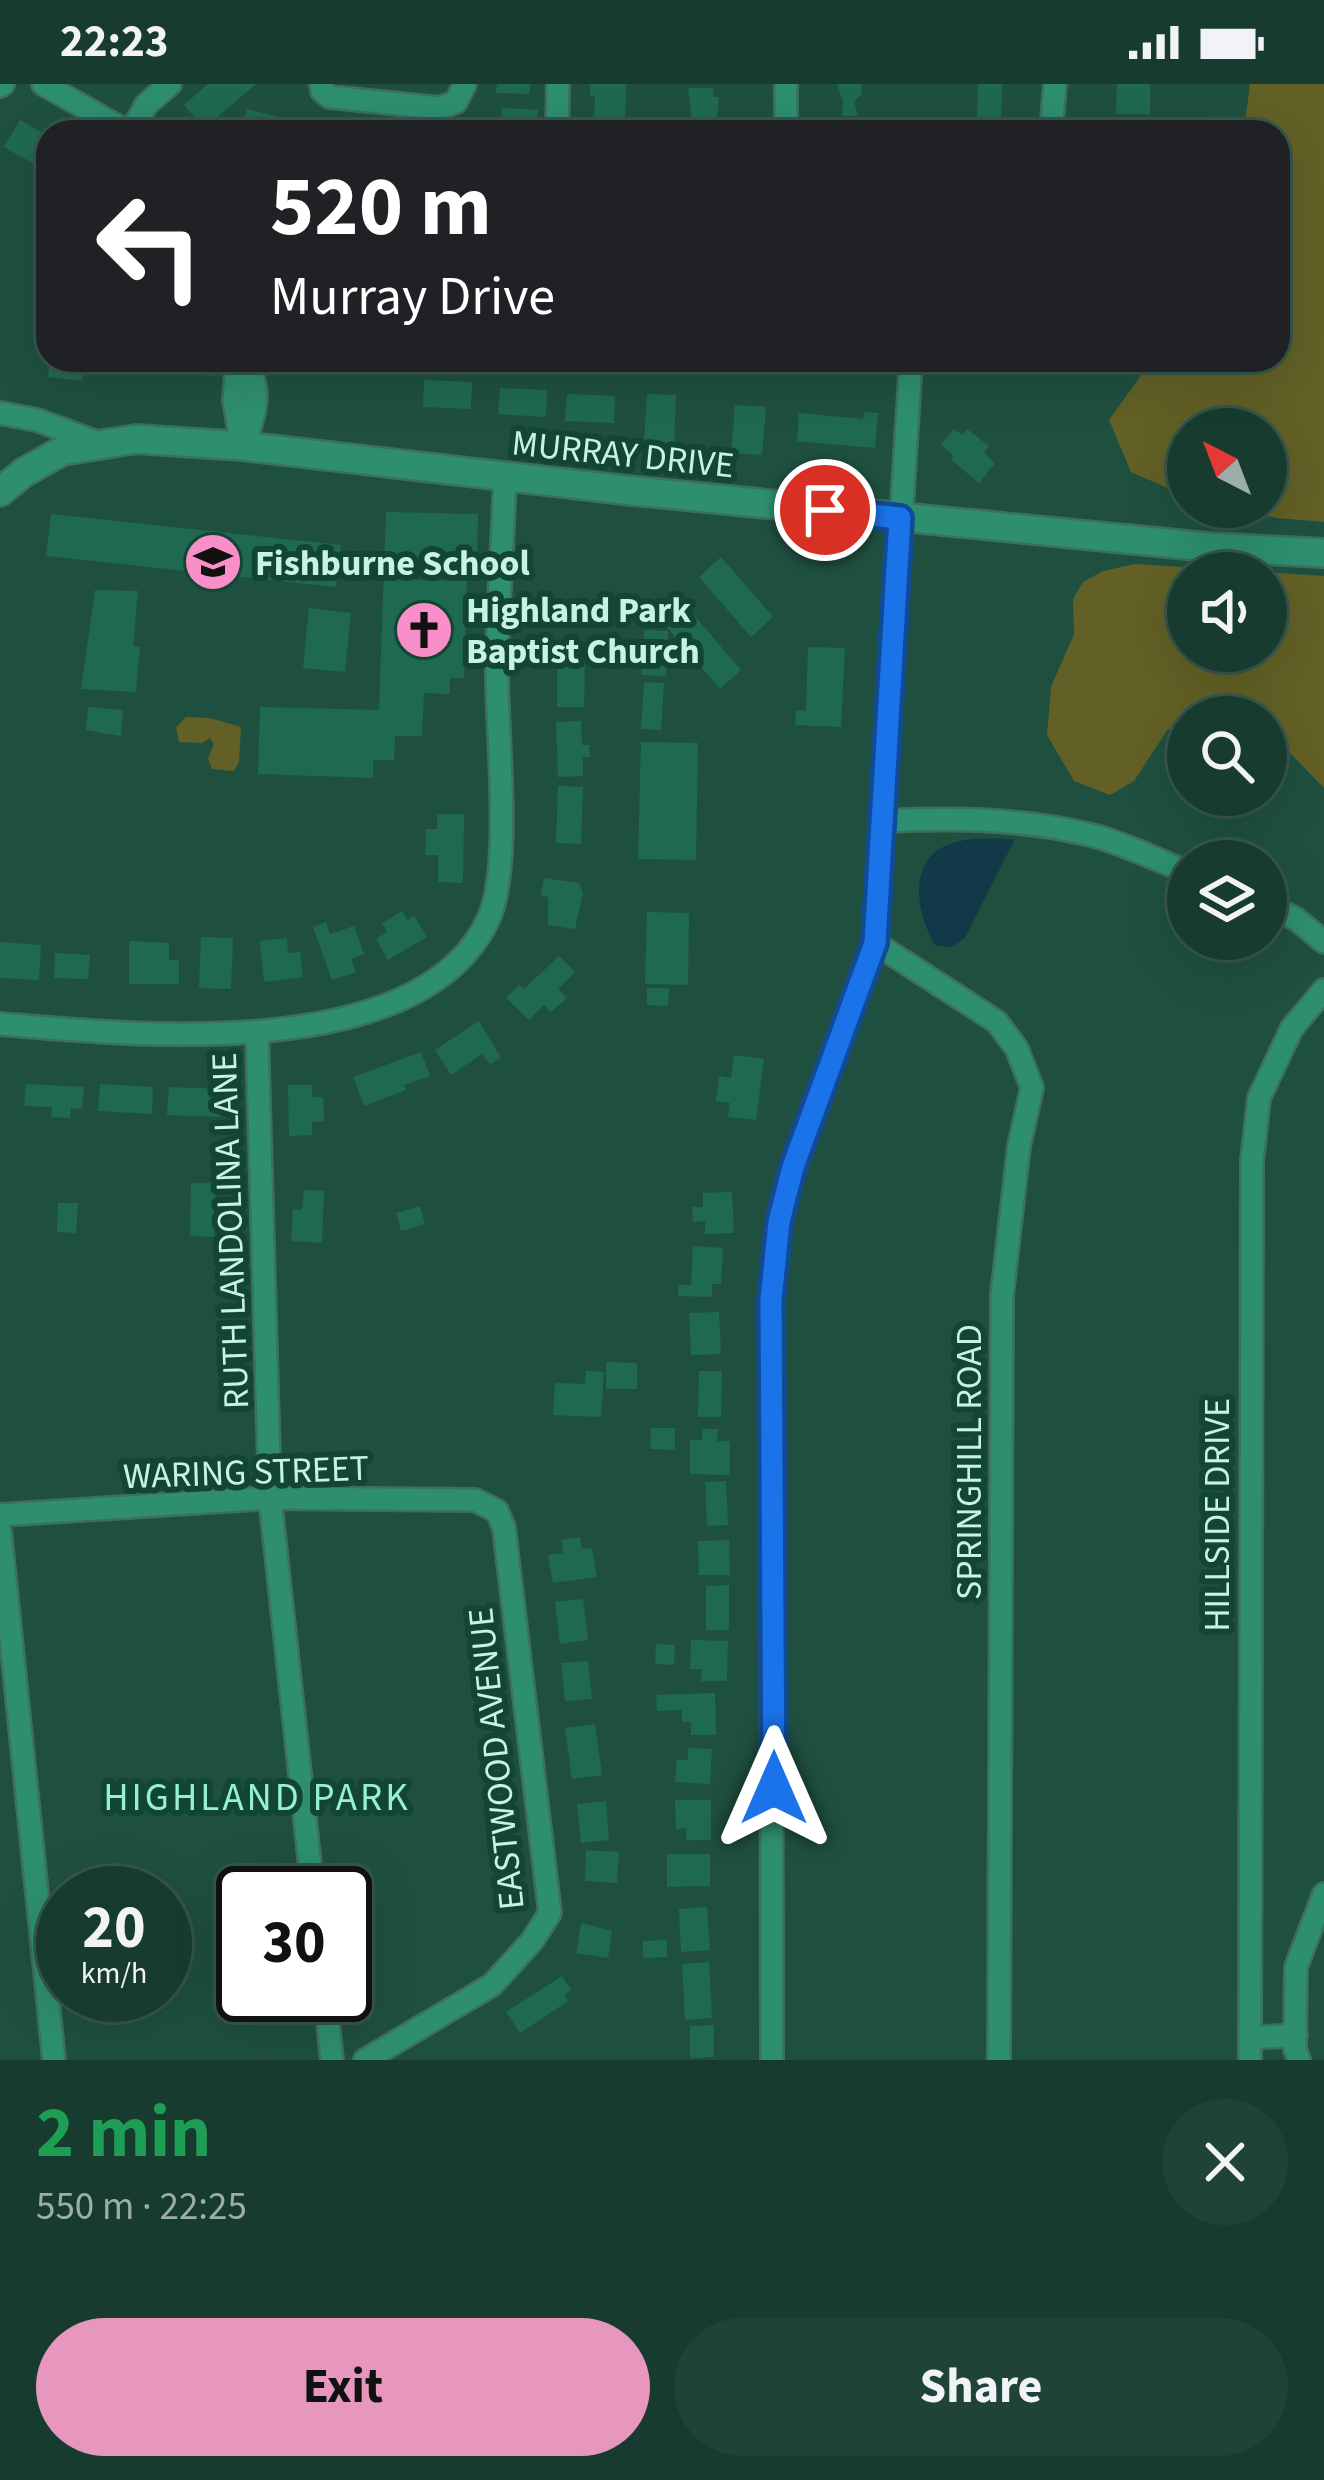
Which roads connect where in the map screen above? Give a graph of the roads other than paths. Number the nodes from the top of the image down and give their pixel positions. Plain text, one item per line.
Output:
1 (43, 84) edge
2 (170, 84) edge
3 (321, 84) edge
4 (465, 84) edge
5 (558, 84) edge
6 (786, 84) edge
7 (1055, 84) edge
8 (108, 120) edge
9 (137, 120) edge
10 (556, 120) edge
11 (786, 120) edge
12 (1052, 120) edge
13 (238, 372) edge
14 (909, 372) edge
15 (0, 413) edge
16 (96, 442) junction
17 (242, 446) junction
18 (505, 476) junction
19 (0, 492) edge
20 (900, 518) junction
21 (1324, 553) edge
22 (884, 821) junction
23 (1167, 864) edge
24 (1287, 914) edge
25 (1324, 942) edge
26 (875, 943) junction
27 (1324, 990) edge
28 (0, 1024) edge
29 (257, 1033) junction
30 (270, 1498) junction
31 (493, 1508) joint
32 (0, 1515) edge
33 (0, 1532) edge
34 (310, 1866) edge
35 (1324, 1894) edge
36 (328, 2022) edge
37 (1296, 2035) junction
38 (1250, 2049) edge
39 (54, 2060) edge
40 (332, 2060) edge
41 (365, 2060) edge
42 (772, 2060) edge
43 (999, 2060) edge
44 (1299, 2060) edge

1 - 8 street
2 - 9 street
3 - 4 street
5 - 10 street
6 - 11 street
7 - 12 street
13 - 17 street
14 - 20 street
15 - 16 street
16 - 17 street, MURRAY DRIVE
16 - 19 street, MURRAY DRIVE
17 - 18 street, MURRAY DRIVE
18 - 20 street, MURRAY DRIVE
18 - 29 street
20 - 21 street, MURRAY DRIVE
20 - 22 street
22 - 23 street
22 - 26 street
24 - 25 street
26 - 42 street
26 - 43 street, SPRINGHILL ROAD
27 - 38 street, HILLSIDE DRIVE
28 - 29 street
29 - 30 street, RUTH LANDOLINA LANE
30 - 31 street, WARING STREET
30 - 32 street, WARING STREET
30 - 34 street, RUTH LANDOLINA LANE
31 - 41 street, EASTWOOD AVENUE
33 - 39 street
35 - 37 street
36 - 40 street
37 - 38 street
37 - 44 street

